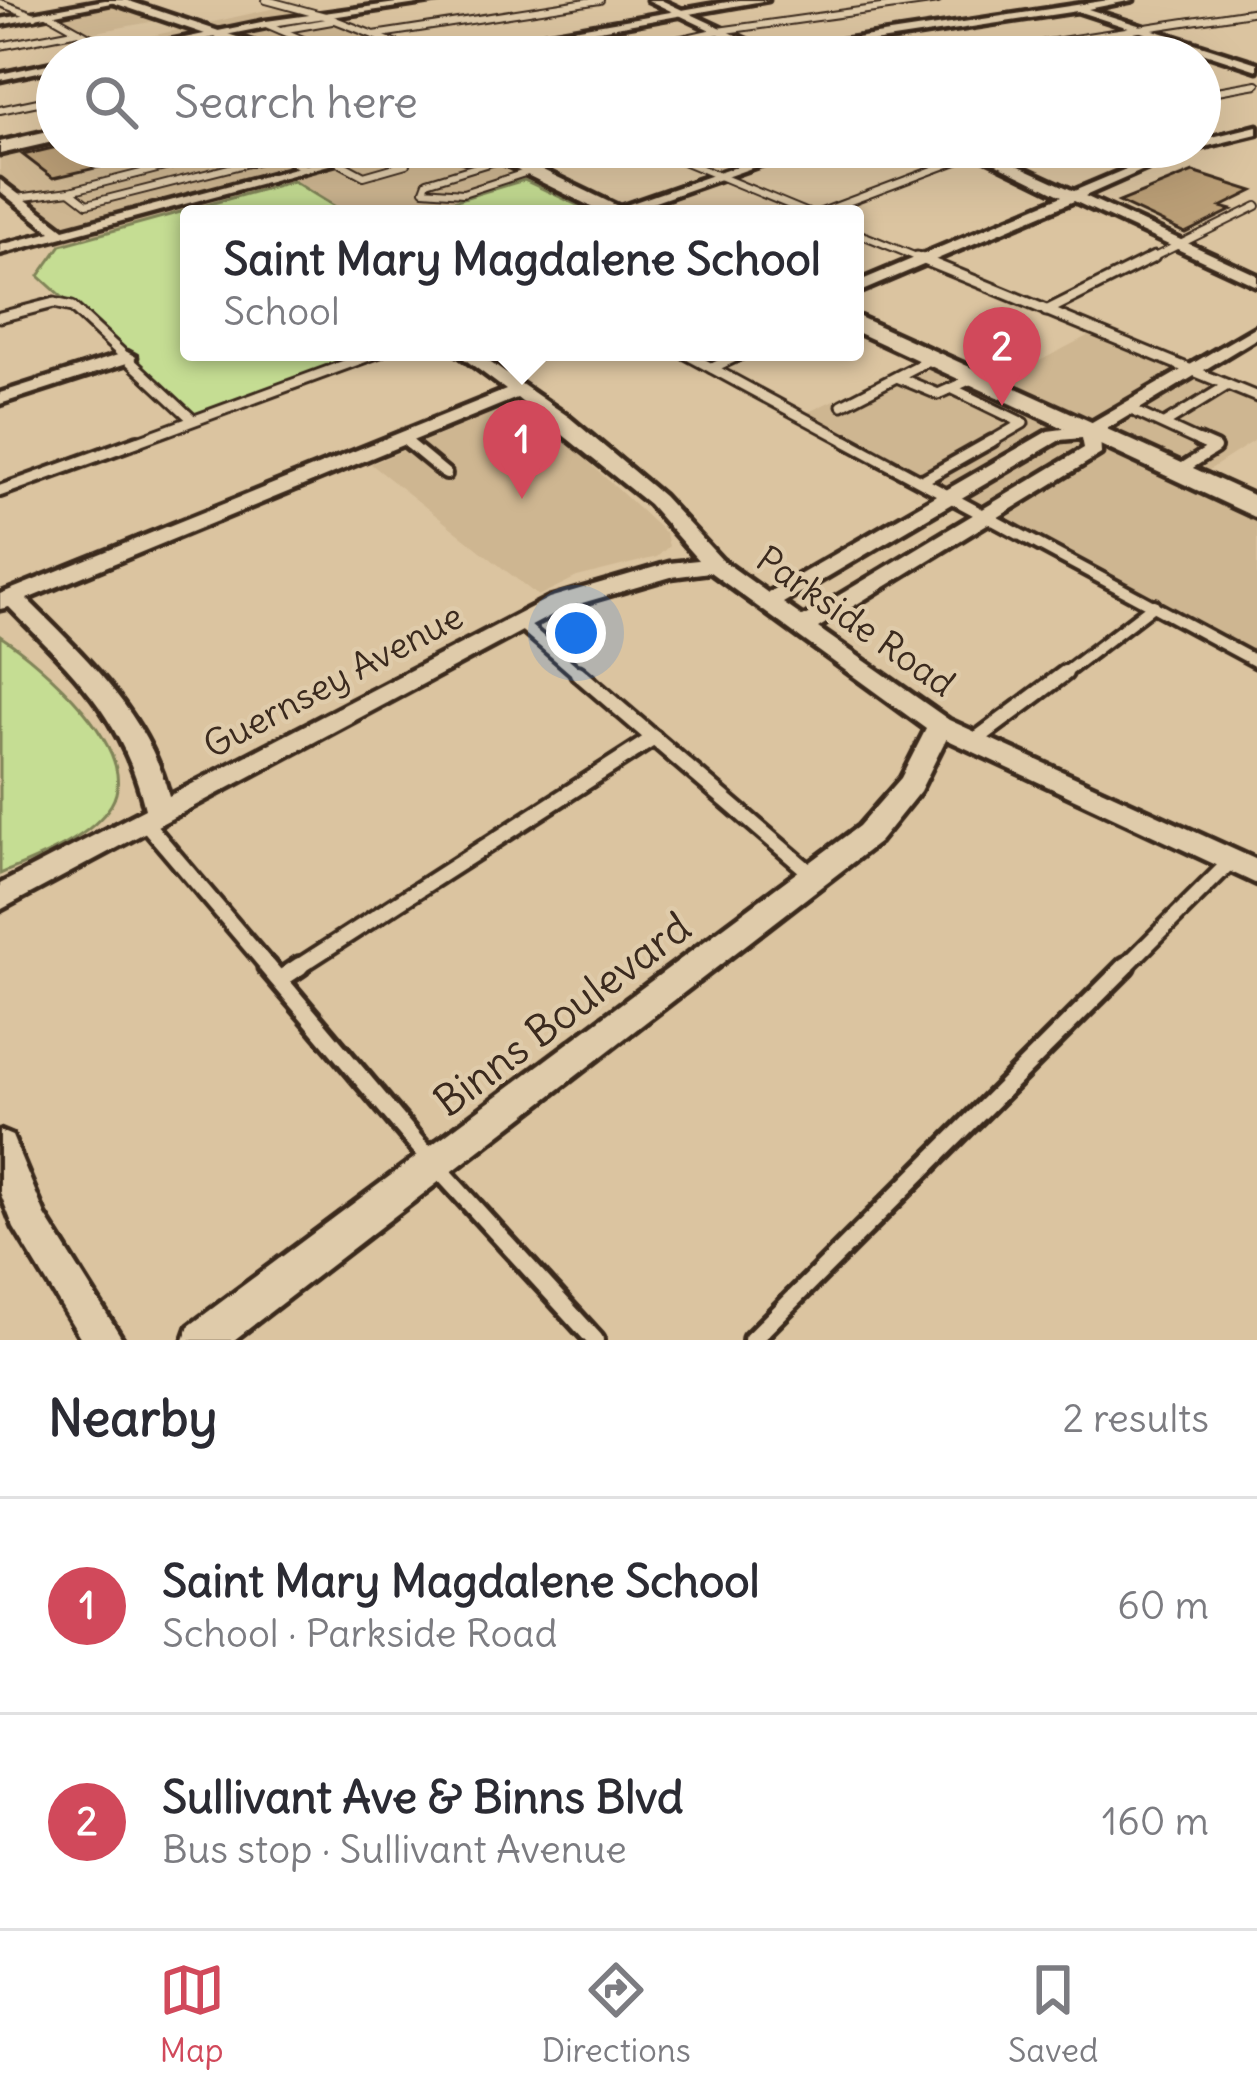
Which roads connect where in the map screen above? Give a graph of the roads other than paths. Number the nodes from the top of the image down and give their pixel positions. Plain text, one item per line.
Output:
1 (116, 0) edge
2 (266, 0) edge
3 (438, 0) edge
4 (600, 0) edge
5 (653, 0) edge
6 (762, 0) edge
7 (938, 0) edge
8 (1050, 0) edge
9 (1128, 0) edge
10 (418, 1) edge
11 (0, 3) edge
12 (1074, 8) junction
13 (1257, 11) edge
14 (676, 12) junction
15 (41, 15) junction
16 (325, 16) junction
17 (337, 21) junction
18 (0, 22) edge
19 (266, 24) junction
20 (1138, 28) junction
21 (280, 30) junction
22 (79, 31) junction
23 (718, 31) junction
24 (220, 32) junction
25 (374, 35) joint
26 (53, 36) edge
27 (88, 36) edge
28 (200, 36) edge
29 (231, 36) edge
30 (294, 36) edge
31 (543, 36) edge
32 (696, 36) edge
33 (729, 36) edge
34 (893, 36) edge
35 (1088, 36) edge
36 (1162, 36) edge
37 (36, 39) edge
38 (0, 46) edge
39 (1234, 48) dead end
40 (1221, 50) edge
41 (1221, 56) edge
42 (1257, 67) edge
43 (36, 69) edge
44 (0, 77) edge
45 (1257, 84) edge
46 (1221, 90) edge
47 (36, 102) edge
48 (0, 110) edge
49 (1257, 130) edge
50 (1221, 139) edge
51 (36, 140) edge
52 (0, 148) edge
53 (161, 168) edge
54 (229, 168) edge
55 (310, 168) edge
56 (349, 168) edge
57 (392, 168) edge
58 (458, 168) edge
59 (524, 168) edge
60 (699, 168) edge
61 (742, 168) edge
62 (932, 168) edge
63 (1018, 168) edge
64 (1137, 168) edge
65 (306, 169) joint
66 (531, 171) junction
67 (718, 176) junction
68 (70, 191) junction
69 (7, 193) edge
70 (1071, 195) junction
71 (605, 205) edge
72 (639, 205) edge
73 (790, 205) edge
74 (836, 205) edge
75 (1257, 206) edge
76 (62, 234) junction
77 (864, 236) edge
78 (1179, 245) junction
79 (0, 250) edge
80 (922, 260) junction
81 (1257, 280) edge
82 (864, 285) edge
83 (1046, 311) junction
84 (0, 317) edge
85 (864, 326) edge
86 (1257, 331) edge
87 (127, 357) junction
88 (933, 358) junction
89 (355, 361) edge
90 (478, 361) edge
91 (699, 361) edge
92 (727, 361) edge
93 (712, 368) junction
94 (1191, 370) junction
95 (897, 377) junction
96 (1228, 385) junction
97 (521, 390) junction
98 (978, 390) junction
99 (1257, 397) edge
100 (0, 398) edge
101 (842, 405) dead end
102 (1127, 408) junction
103 (1034, 417) junction
104 (193, 420) junction
105 (1165, 424) junction
106 (1010, 431) junction
107 (1090, 431) junction
108 (405, 440) junction
109 (1039, 445) junction
110 (946, 467) junction
111 (1177, 472) junction
112 (446, 474) dead end
113 (923, 480) junction
114 (975, 482) junction
115 (0, 491) edge
116 (952, 496) junction
117 (1257, 509) edge
118 (989, 515) junction
119 (714, 565) junction
120 (6, 600) edge
121 (765, 604) junction
122 (1154, 605) junction
123 (519, 622) junction
124 (800, 629) junction
125 (1257, 662) edge
126 (940, 726) junction
127 (654, 738) junction
128 (974, 742) junction
129 (152, 818) junction
130 (1245, 867) edge
131 (814, 876) junction
132 (0, 898) edge
133 (282, 978) junction
134 (0, 1148) edge
135 (434, 1164) junction
136 (104, 1340) edge
137 (203, 1340) edge
138 (595, 1340) edge
139 (752, 1340) edge

1 - 15 street
1 - 24 main road
2 - 16 lane
3 - 10 street
4 - 25 lane
5 - 14 street
6 - 14 street
7 - 23 lane
8 - 12 street
9 - 12 street
10 - 16 street
11 - 15 lane
12 - 20 street
12 - 34 street
13 - 20 lane
14 - 23 street
14 - 31 street
15 - 18 street
15 - 22 lane
16 - 17 lane
16 - 19 street
17 - 21 lane
17 - 25 lane
19 - 21 lane
19 - 24 street
20 - 35 lane
20 - 36 street
21 - 30 lane
22 - 26 lane
22 - 27 lane
23 - 32 lane
23 - 33 street
24 - 28 street
24 - 29 main road
37 - 38 lane
39 - 40 street
41 - 42 street
43 - 44 street
45 - 46 lane
47 - 48 lane
49 - 50 street
51 - 52 main road
53 - 68 lane
54 - 68 lane
55 - 65 street
56 - 57 lane
58 - 66 lane
59 - 66 main road
60 - 67 lane
61 - 67 street
62 - 74 lane
63 - 70 street
64 - 70 street
65 - 76 street
66 - 71 main road
67 - 72 street
67 - 73 lane
68 - 69 lane
69 - 76 street
70 - 78 street
70 - 80 street
75 - 78 lane
76 - 79 street
77 - 80 lane
78 - 81 street
78 - 83 lane
80 - 82 street
80 - 83 lane
83 - 94 lane
84 - 87 lane
85 - 88 main road
86 - 94 street
87 - 100 street
87 - 104 lane
88 - 95 lane
88 - 98 main road
89 - 104 lane
90 - 97 street, Parkside Road
91 - 93 lane
92 - 93 lane
93 - 113 lane
94 - 96 lane
94 - 102 street
95 - 98 lane
95 - 101 lane
96 - 99 lane
96 - 105 lane
97 - 108 street
97 - 119 street, Parkside Road
98 - 103 main road
102 - 105 lane
102 - 107 street
103 - 106 lane
103 - 107 main road
104 - 115 lane
105 - 111 lane
106 - 109 lane
106 - 110 lane
107 - 109 street
107 - 111 main road
107 - 118 street
108 - 112 lane
108 - 120 street
109 - 114 street
110 - 113 lane
110 - 114 lane
111 - 117 main road
113 - 116 lane
114 - 116 street
116 - 118 lane
116 - 121 street
118 - 122 lane
118 - 124 street
119 - 121 street, Parkside Road
119 - 123 street, Guernsey Avenue
120 - 129 street
121 - 124 street, Parkside Road
122 - 125 lane
122 - 128 lane
123 - 127 lane
123 - 129 street, Guernsey Avenue
124 - 126 street, Parkside Road
126 - 128 street, Parkside Road
126 - 131 street, Binns Boulevard
127 - 131 lane
127 - 133 lane
128 - 130 street, Parkside Road
129 - 132 street, Guernsey Avenue
129 - 133 lane
130 - 139 lane
131 - 135 street, Binns Boulevard
133 - 135 lane
134 - 136 street
135 - 137 street, Binns Boulevard
135 - 138 lane

